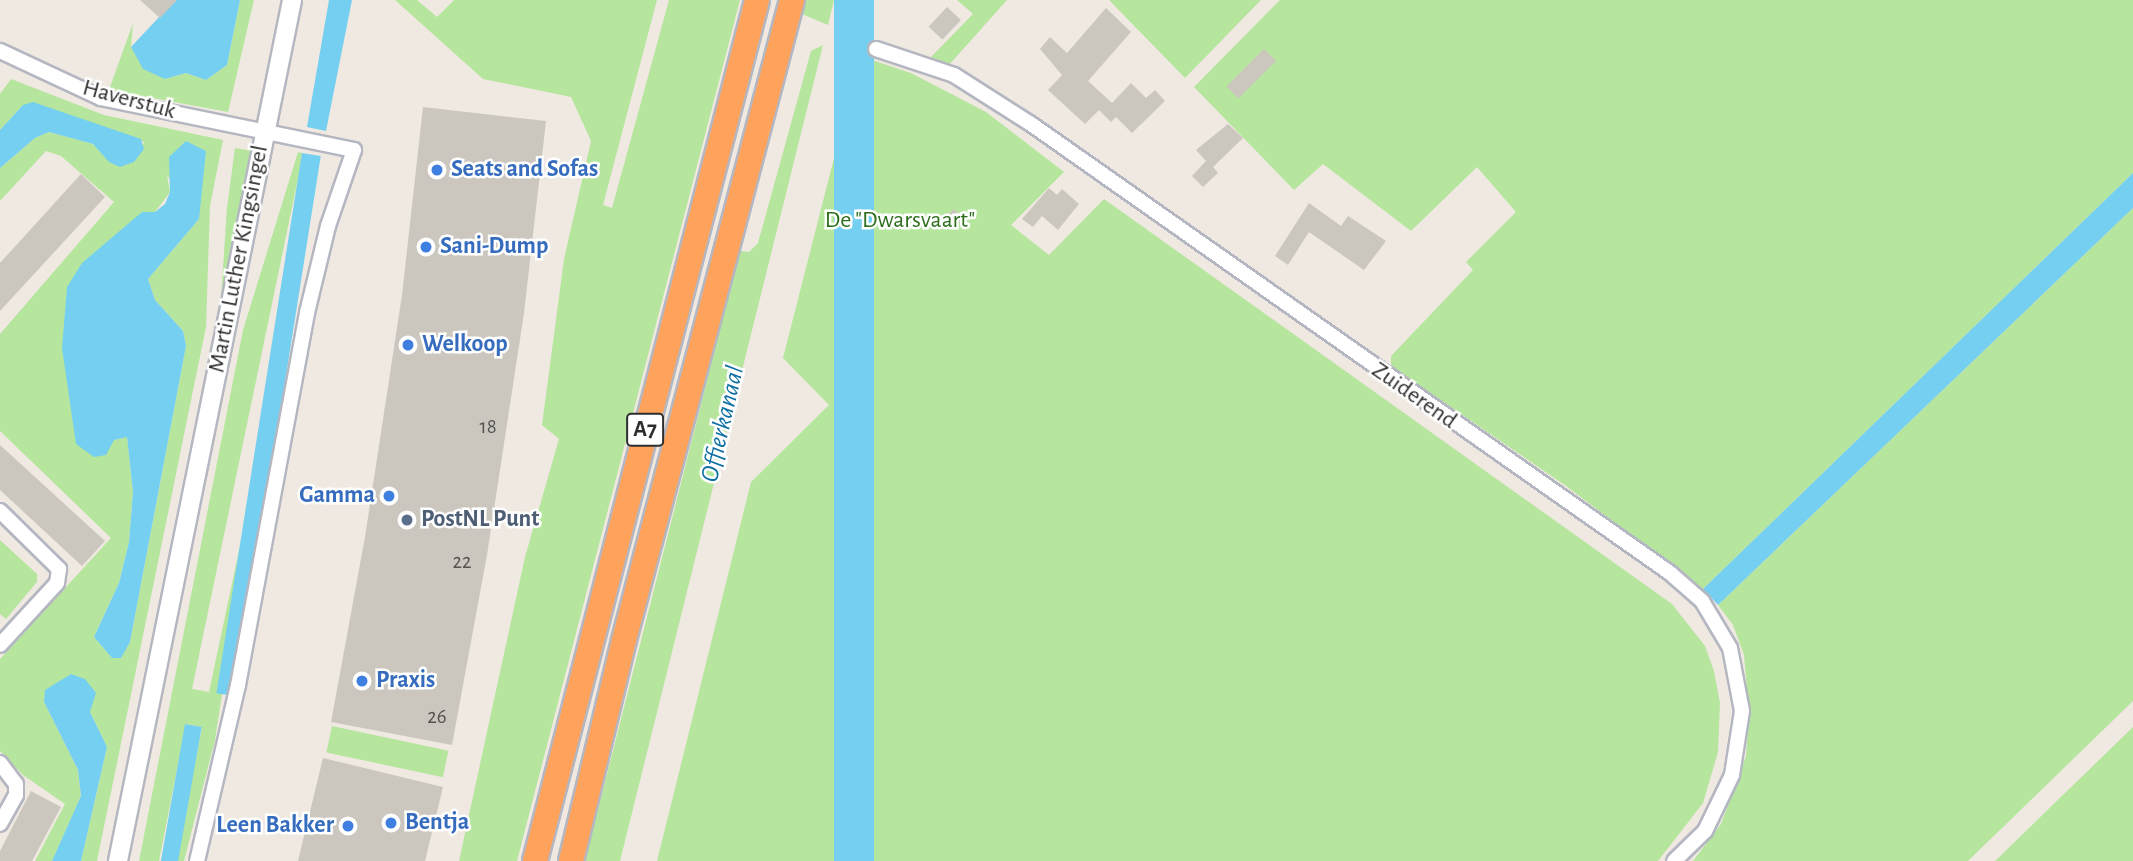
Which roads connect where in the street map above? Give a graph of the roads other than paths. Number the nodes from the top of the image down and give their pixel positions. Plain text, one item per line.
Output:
1 (292, 0) edge
2 (757, 0) edge
3 (792, 0) edge
4 (876, 49) dead end
5 (2, 57) edge
6 (264, 133) junction
7 (0, 511) edge
8 (3, 636) edge
9 (0, 763) edge
10 (0, 824) edge
11 (118, 861) edge
12 (197, 861) edge
13 (535, 861) edge
14 (571, 861) edge
15 (1674, 861) edge

1 - 6 street
2 - 13 highway, A7
3 - 14 highway, A7
4 - 15 street, Zuiderend
5 - 6 street, Haverstuk
6 - 11 street, Martin Luther Kingsingel
6 - 12 street, Martin Luther Kingsingel
7 - 8 street
9 - 10 street

